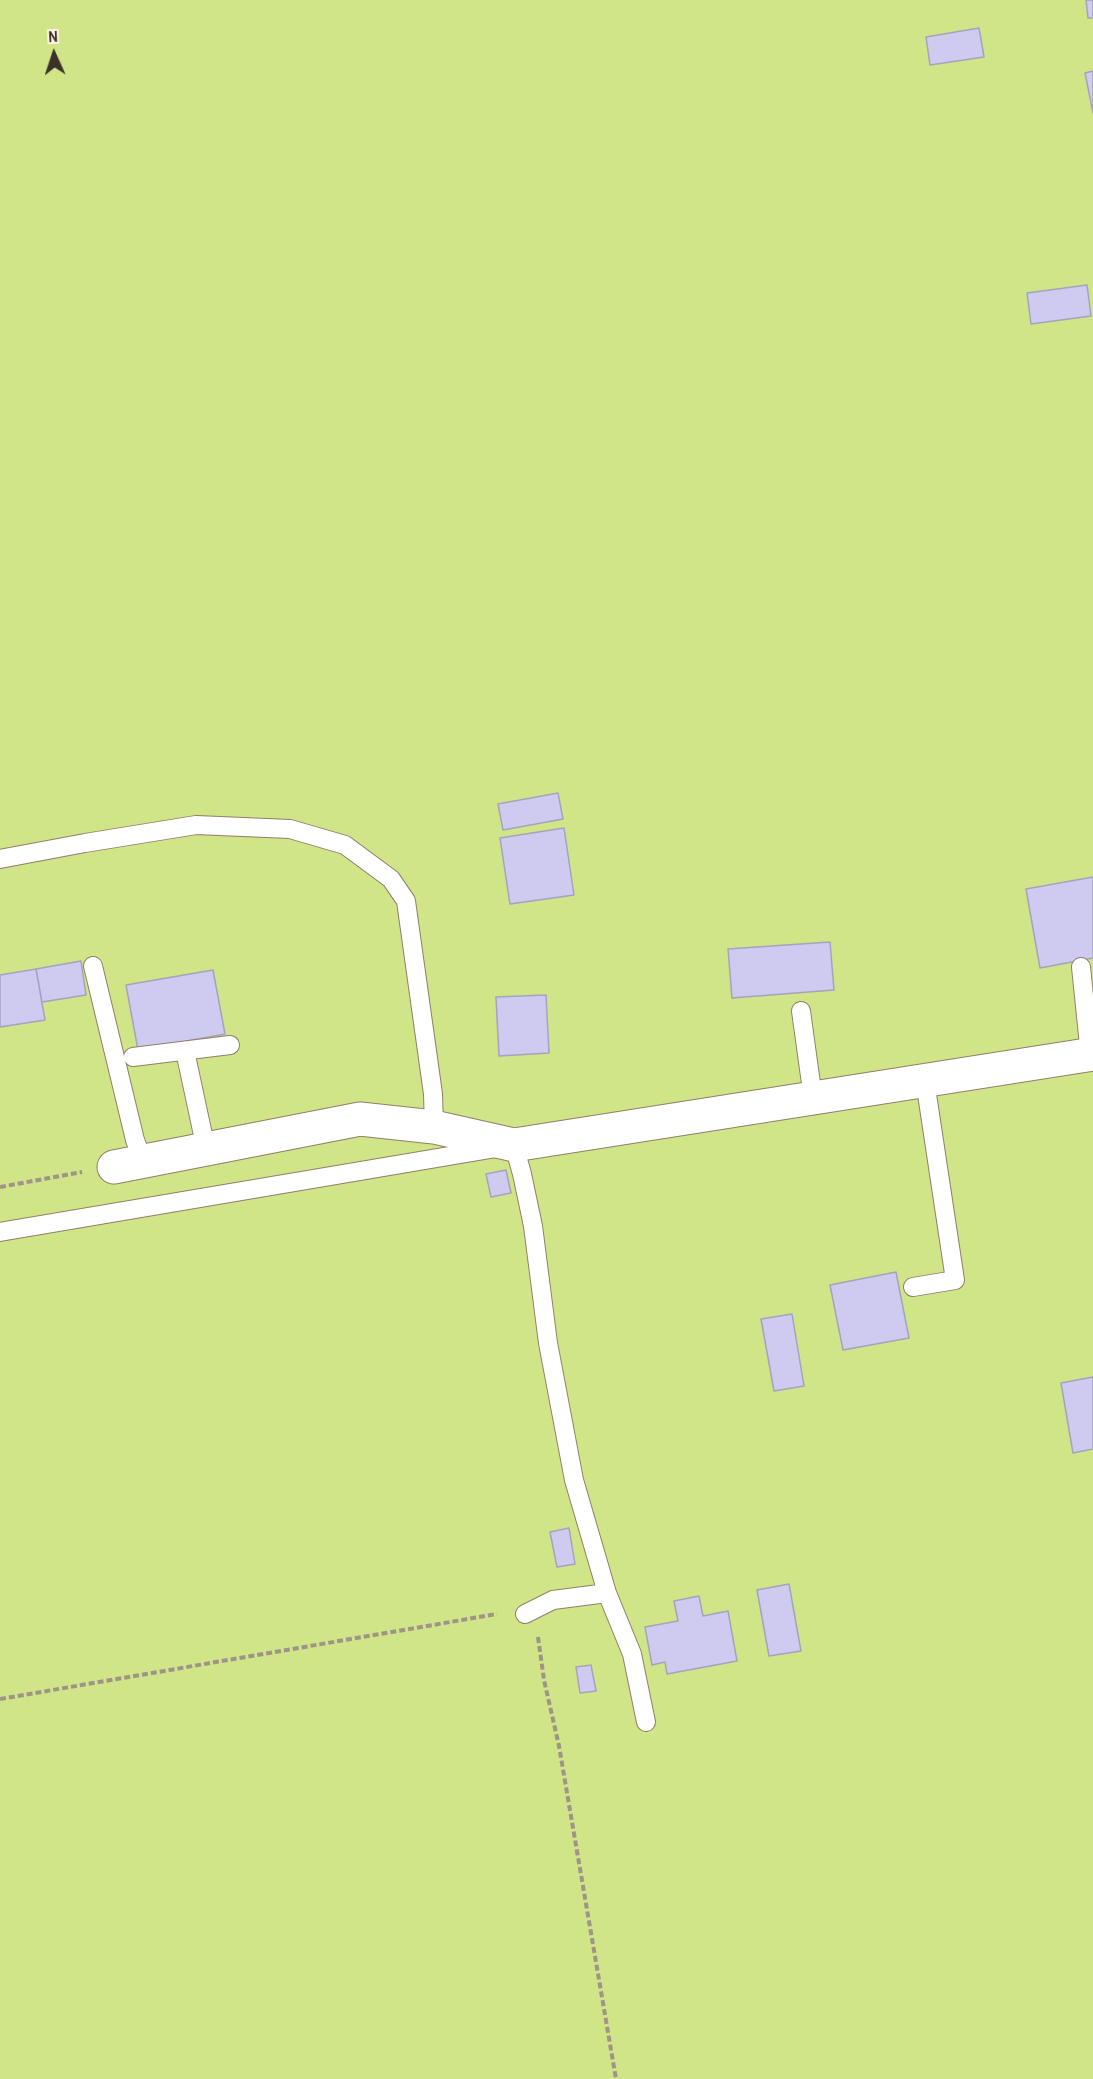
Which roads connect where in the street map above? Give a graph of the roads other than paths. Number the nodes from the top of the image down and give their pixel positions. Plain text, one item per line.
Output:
1 (0, 859) edge
2 (93, 966) dead end
3 (1081, 967) dead end
4 (801, 1011) dead end
5 (230, 1045) dead end
6 (185, 1051) junction
7 (1091, 1054) edge
8 (133, 1057) dead end
9 (925, 1081) junction
10 (813, 1098) junction
11 (434, 1127) junction
12 (514, 1145) junction
13 (206, 1149) junction
14 (129, 1164) joint
15 (0, 1232) edge
16 (913, 1287) dead end
17 (607, 1593) junction
18 (525, 1614) road end
19 (646, 1722) dead end

1 - 11 lane
2 - 14 lane
3 - 7 lane
4 - 10 lane
5 - 6 lane
6 - 8 lane
6 - 13 lane
7 - 9 street
9 - 10 street
9 - 16 lane
10 - 12 street
11 - 12 street
11 - 13 street
12 - 15 lane
12 - 17 lane
13 - 14 street
17 - 18 lane
17 - 19 lane

